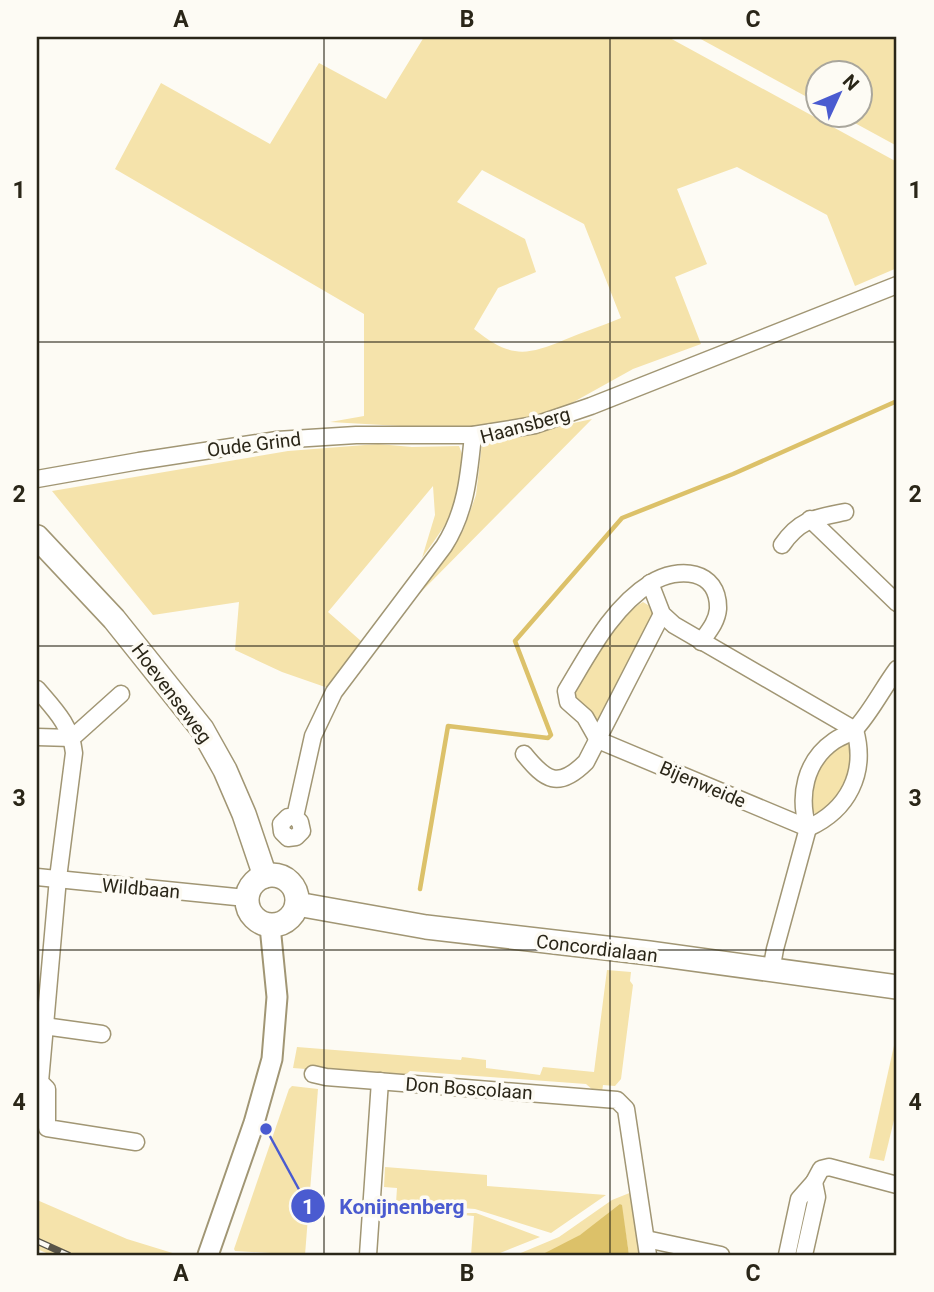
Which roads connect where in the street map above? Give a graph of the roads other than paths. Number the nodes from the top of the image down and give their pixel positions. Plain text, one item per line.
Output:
1 (897, 285) edge
2 (473, 435) junction
3 (37, 480) edge
4 (845, 512) dead end
5 (810, 519) junction
6 (37, 537) edge
7 (782, 545) dead end
8 (650, 583) junction
9 (897, 603) edge
10 (662, 614) junction
11 (701, 642) junction
12 (897, 669) edge
13 (37, 689) edge
14 (121, 694) dead end
15 (855, 730) junction
16 (37, 737) edge
17 (72, 738) junction
18 (598, 740) junction
19 (524, 754) dead end
20 (295, 817) dead end
21 (808, 828) junction
22 (265, 876) junction
23 (37, 877) edge
24 (58, 878) junction
25 (246, 898) junction
26 (297, 904) junction
27 (270, 926) junction
28 (771, 971) junction
29 (897, 988) edge
30 (44, 1026) junction
31 (102, 1034) dead end
32 (313, 1074) dead end
33 (380, 1081) junction
34 (135, 1142) dead end
35 (816, 1176) junction
36 (897, 1185) edge
37 (647, 1247) edge
38 (208, 1255) edge
39 (368, 1255) edge
40 (721, 1255) edge
41 (787, 1255) edge
42 (804, 1255) edge

1 - 2 street, Haansberg
2 - 3 street, Oude Grind
2 - 20 street, Haansberg
4 - 5 street
5 - 7 street
5 - 9 street
6 - 22 main road, Hoevenseweg
8 - 10 street
8 - 11 street
8 - 18 street
10 - 11 street
10 - 18 street
11 - 15 street
12 - 15 street
13 - 17 street
14 - 17 street
15 - 21 street
15 - 21 street
16 - 17 street
17 - 24 street
18 - 19 street
18 - 21 street, Bijenweide
21 - 28 street
22 - 25 main road
22 - 26 main road
23 - 24 street, Wildbaan
24 - 25 street, Wildbaan
24 - 30 street
25 - 27 main road
26 - 27 main road
26 - 28 main road, Concordialaan
27 - 38 street
28 - 29 main road, Concordialaan
30 - 31 street
30 - 34 street
32 - 33 street, Don Boscolaan
33 - 37 street, Don Boscolaan
33 - 39 street
35 - 36 street
35 - 41 street
35 - 42 street
37 - 40 street

